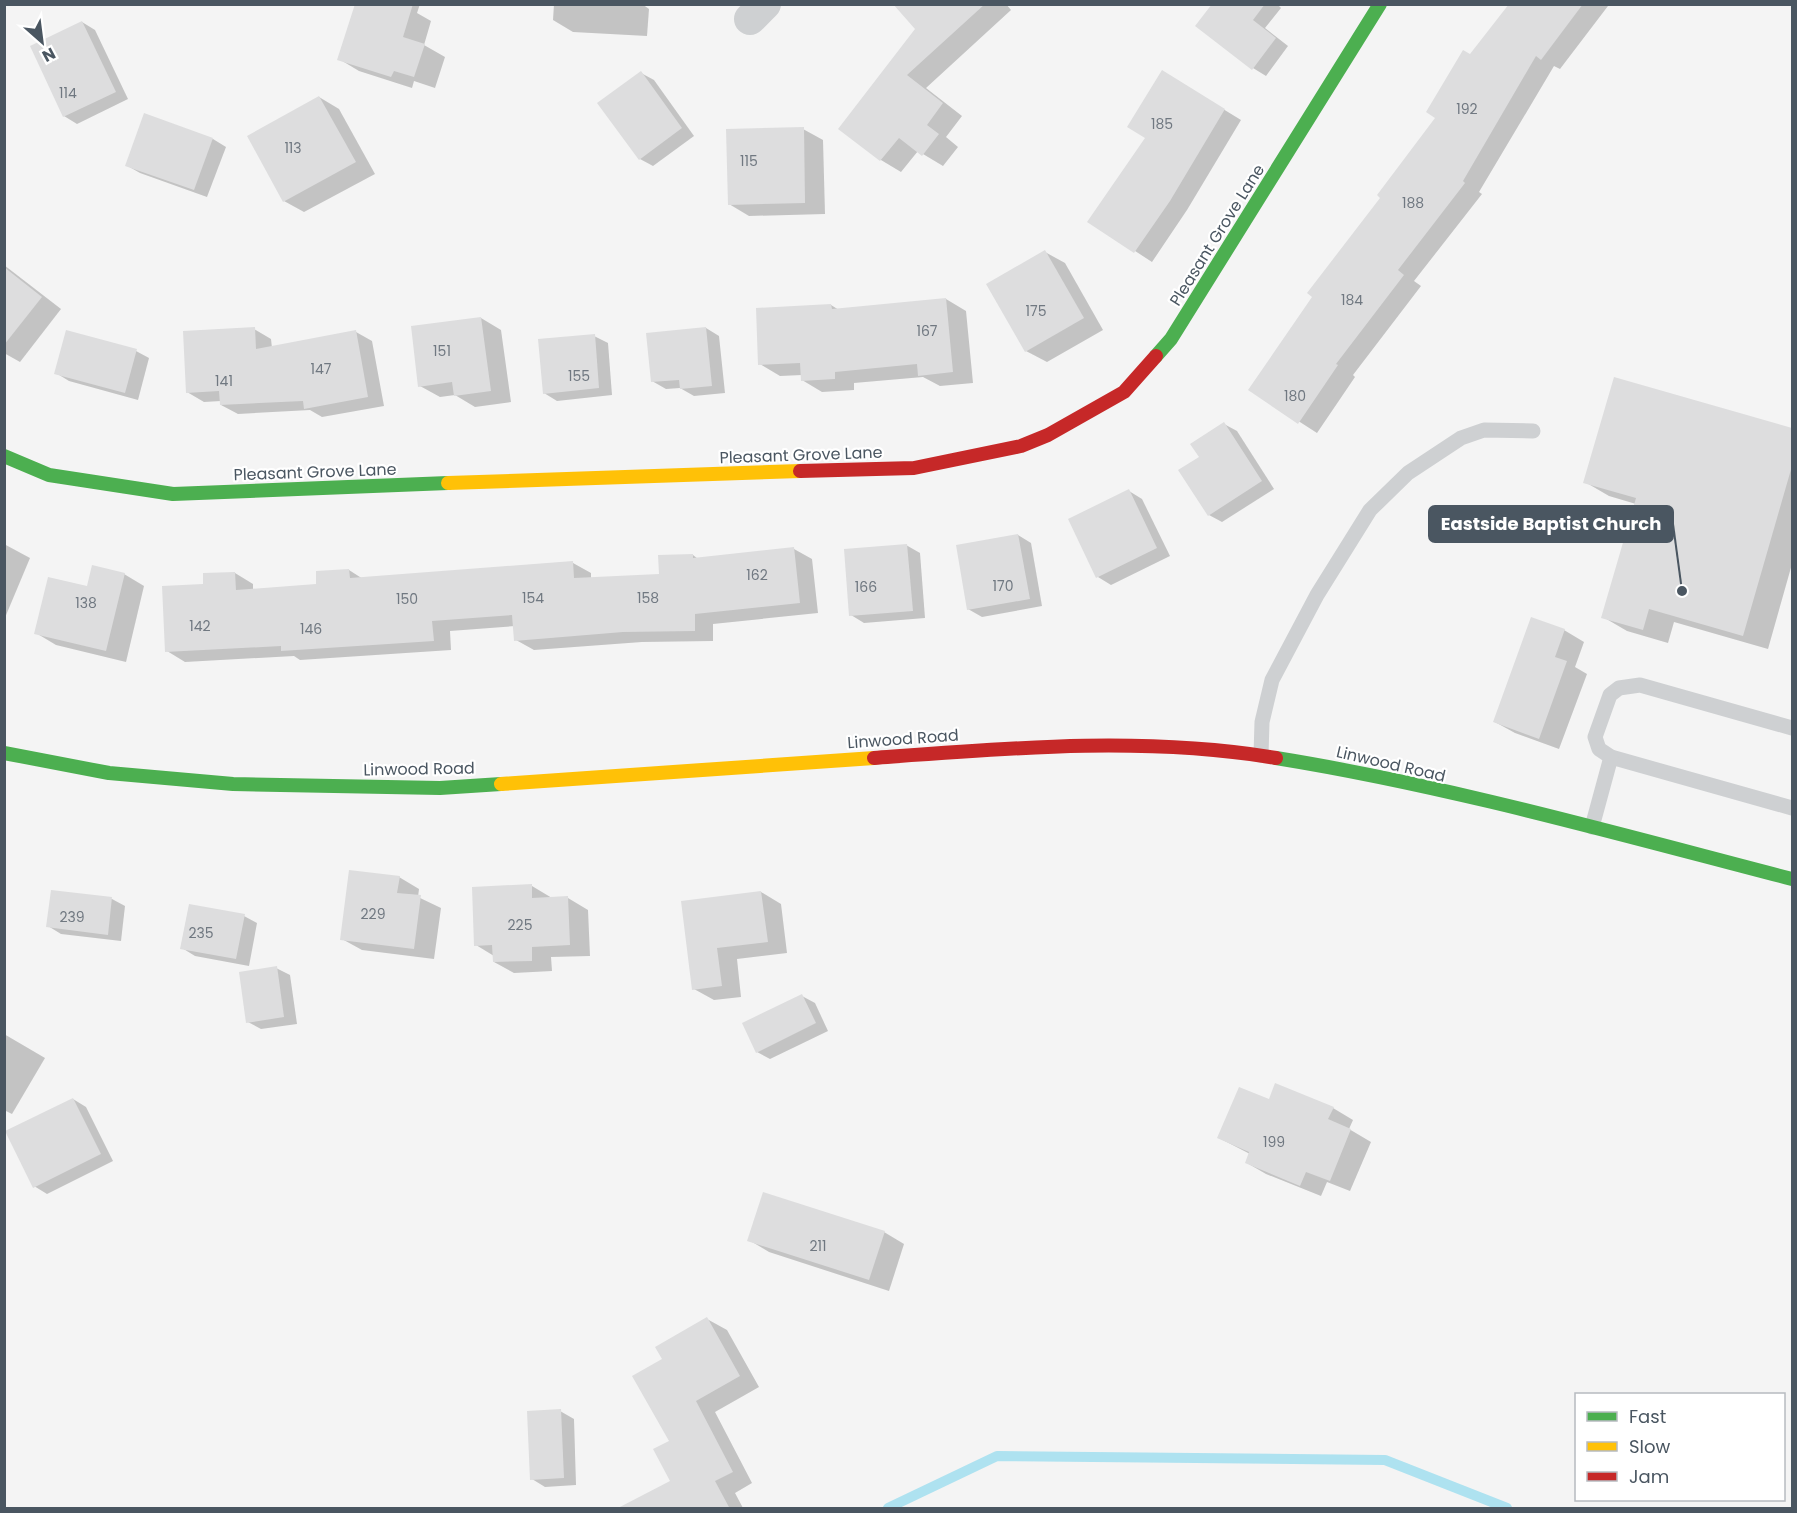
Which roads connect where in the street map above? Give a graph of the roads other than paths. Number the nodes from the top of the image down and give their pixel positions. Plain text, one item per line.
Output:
1 (1380, 4) edge
2 (1533, 431) dead end
3 (4, 456) edge
4 (1792, 728) edge
5 (4, 753) edge
6 (1261, 755) junction
7 (1611, 758) junction
8 (1792, 808) edge
9 (1592, 827) junction
10 (1792, 879) edge

1 - 3 street, Pleasant Grove Lane
2 - 6 lane
4 - 7 lane
5 - 6 street, Linwood Road
6 - 9 street, Linwood Road
7 - 8 lane
7 - 9 lane
9 - 10 street, Linwood Road

